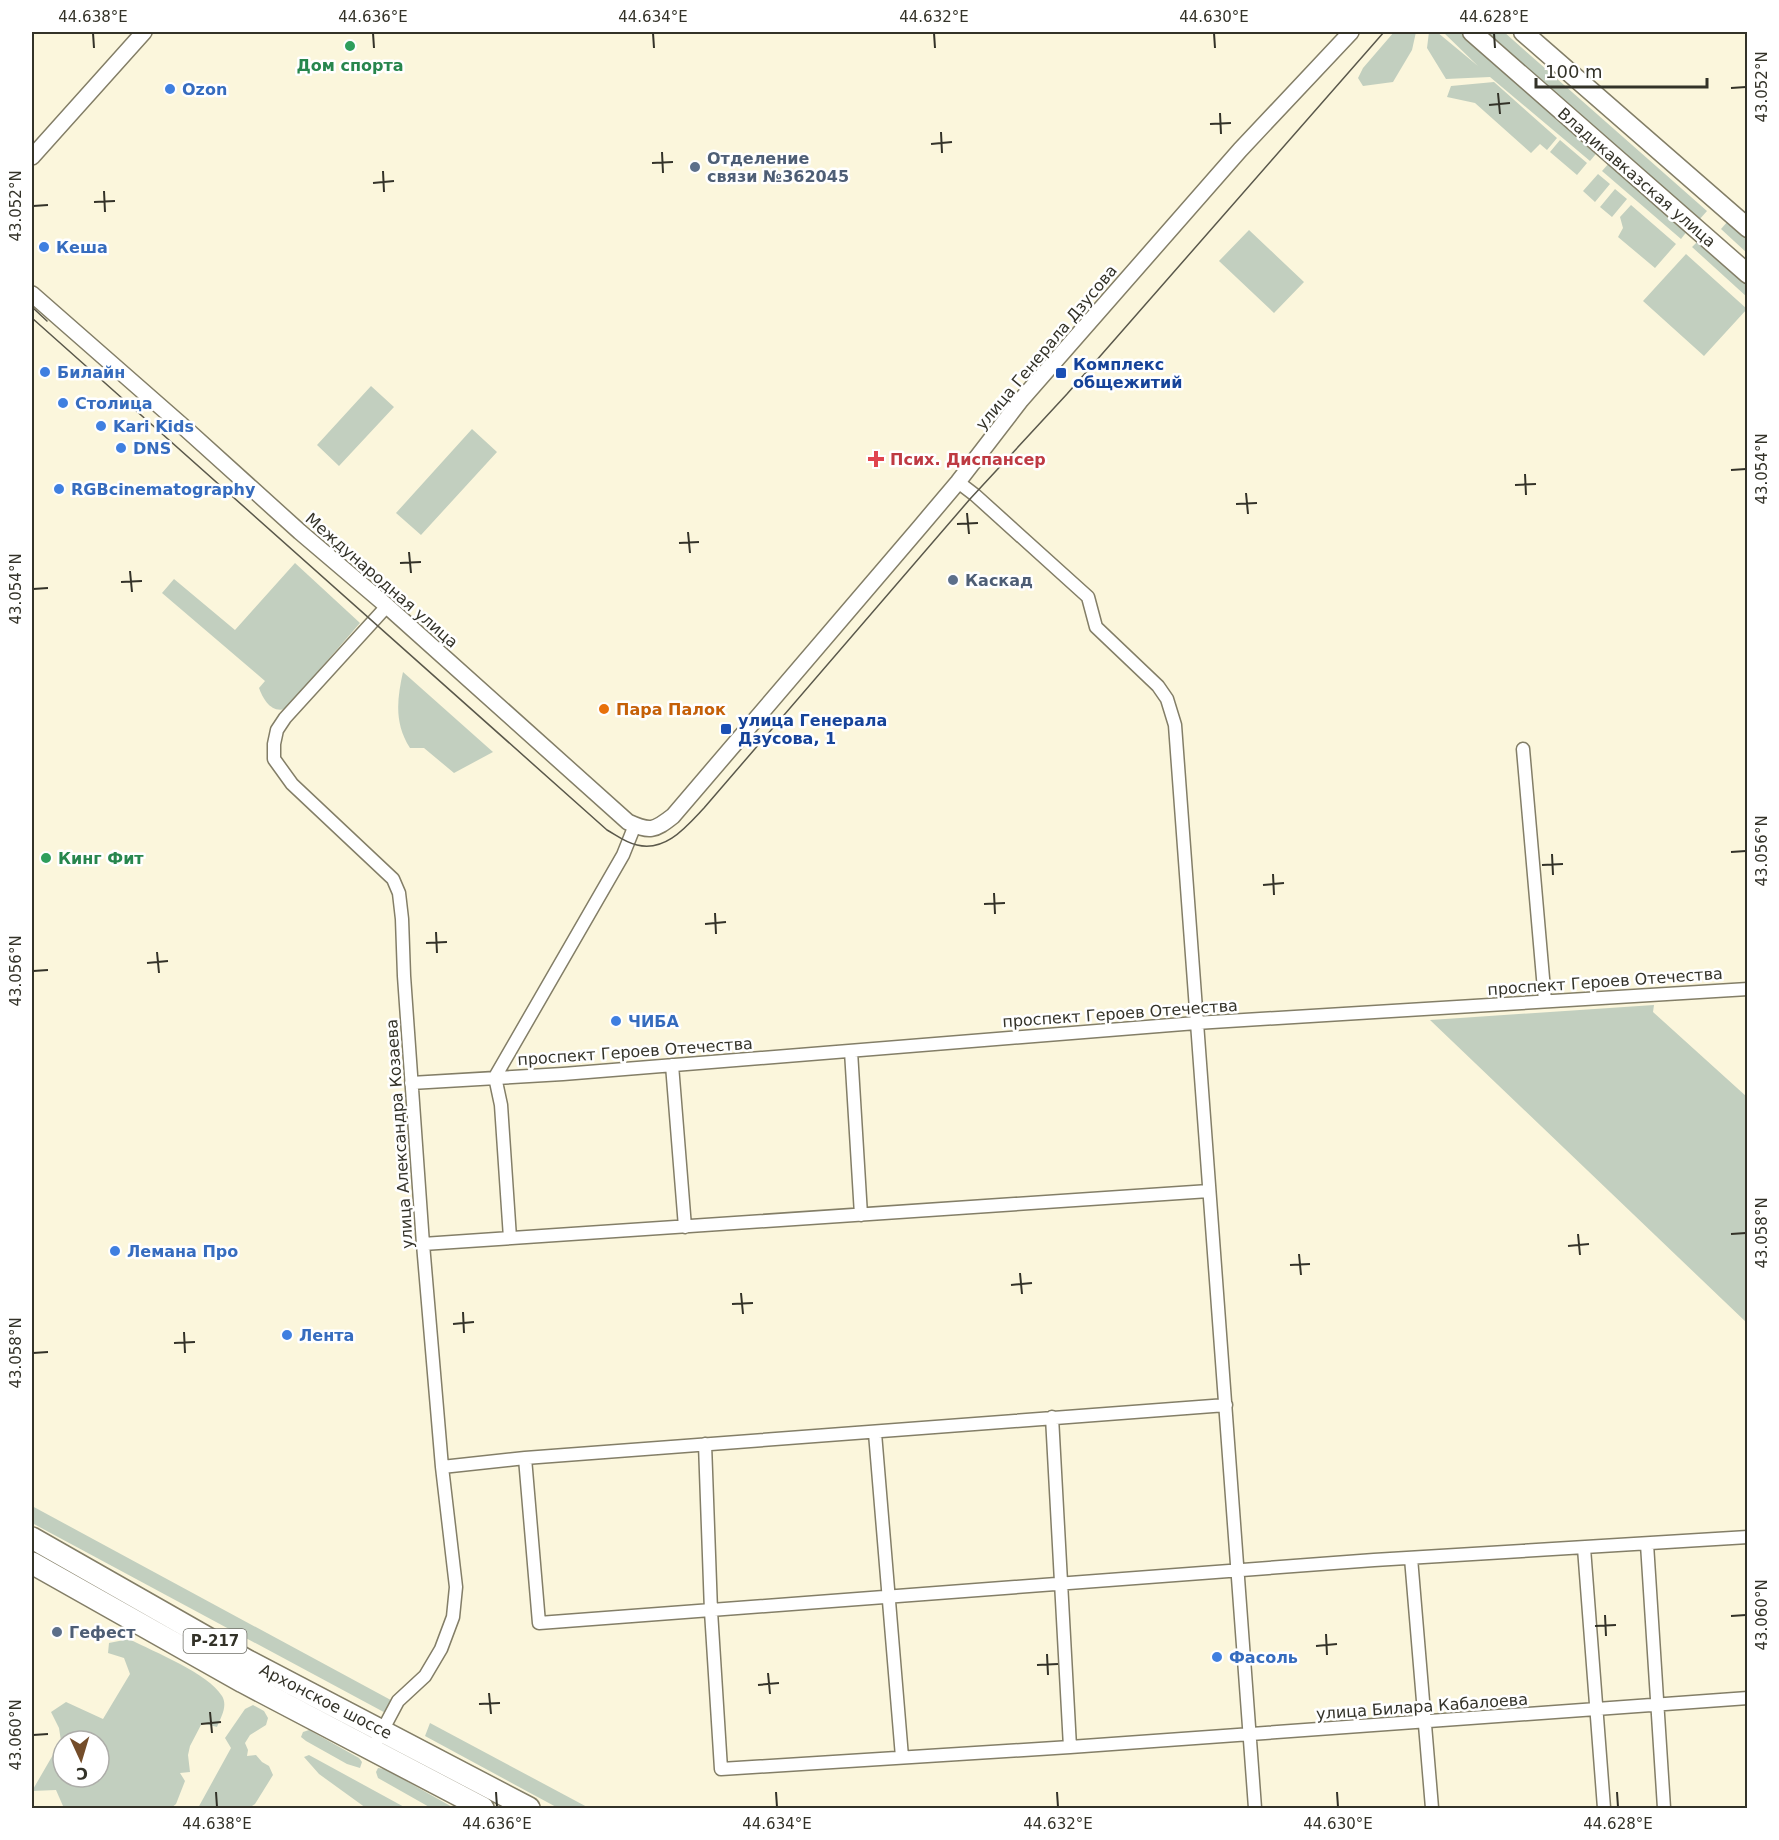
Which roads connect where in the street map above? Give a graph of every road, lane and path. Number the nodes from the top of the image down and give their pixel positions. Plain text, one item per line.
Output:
1 (144, 32) edge
2 (1351, 32) edge
3 (1472, 32) edge
4 (1524, 32) edge
5 (32, 158) edge
6 (1748, 228) edge
7 (1748, 274) edge
8 (32, 294) edge
9 (958, 482) junction
10 (387, 606) junction
11 (1524, 748) dead end
12 (635, 825) junction
13 (657, 828) joint
14 (1748, 989) edge
15 (1545, 1001) junction
16 (1196, 1023) junction
17 (850, 1051) junction
18 (672, 1065) junction
19 (495, 1077) junction
20 (411, 1083) junction
21 (1209, 1191) junction
22 (861, 1215) junction
23 (685, 1227) junction
24 (510, 1238) junction
25 (423, 1244) junction
26 (1226, 1405) junction
27 (1052, 1417) junction
28 (875, 1433) junction
29 (705, 1444) junction
30 (525, 1458) junction
31 (442, 1467) junction
32 (1748, 1537) edge
33 (32, 1538) edge
34 (1647, 1544) junction
35 (1584, 1548) junction
36 (1412, 1558) junction
37 (32, 1563) edge
38 (1237, 1571) junction
39 (1062, 1584) junction
40 (887, 1596) junction
41 (711, 1611) junction
42 (1748, 1698) edge
43 (1656, 1705) junction
44 (1597, 1710) junction
45 (1426, 1721) junction
46 (383, 1730) junction
47 (1249, 1735) junction
48 (1070, 1747) junction
49 (372, 1750) junction
50 (902, 1757) junction
51 (483, 1809) edge
52 (529, 1809) edge
53 (1255, 1809) edge
54 (1432, 1809) edge
55 (1604, 1809) edge
56 (1664, 1809) edge

1 - 5 street
2 - 9 street, улица Генерала Дзусова
3 - 7 main road, Владикавказская улица
4 - 6 main road, Владикавказская улица
8 - 10 street, Международная улица
9 - 13 street, улица Генерала Дзусова
9 - 16 street
10 - 12 street, Международная улица
10 - 20 street, улица Александра Козаева
11 - 15 street
12 - 13 street, Международная улица
12 - 19 street
14 - 15 street, проспект Героев Отечества
15 - 16 street, проспект Героев Отечества
16 - 17 street, проспект Героев Отечества
16 - 21 street
17 - 18 street, проспект Героев Отечества
17 - 22 street
18 - 19 street, проспект Героев Отечества
18 - 23 street
19 - 20 street, проспект Героев Отечества
19 - 24 street
20 - 25 street, улица Александра Козаева
21 - 22 street
21 - 26 street
22 - 23 street
23 - 24 street
24 - 25 street
25 - 31 street, улица Александра Козаева
26 - 27 street
26 - 38 street
27 - 28 street
27 - 39 street
28 - 29 street
28 - 40 street
29 - 30 street
29 - 41 street, улица Билара Кабалоева
30 - 31 street
30 - 41 street
31 - 46 street, улица Александра Козаева
32 - 34 street
33 - 46 highway, Архонское шоссе / Р-217
34 - 35 street
34 - 43 street
35 - 36 street
35 - 44 street
36 - 38 street
36 - 45 street
37 - 49 highway, Архонское шоссе / Р-217
38 - 39 street
38 - 47 street
39 - 40 street
39 - 48 street
40 - 41 street
40 - 50 street
41 - 50 street, улица Билара Кабалоева
42 - 43 street, улица Билара Кабалоева
43 - 44 street, улица Билара Кабалоева
43 - 56 street
44 - 45 street, улица Билара Кабалоева
44 - 55 street
45 - 47 street, улица Билара Кабалоева
45 - 54 street
46 - 49 street, улица Александра Козаева
46 - 52 highway, Архонское шоссе / Р-217
47 - 48 street, улица Билара Кабалоева
47 - 53 street
48 - 50 street, улица Билара Кабалоева
49 - 51 highway, Архонское шоссе / Р-217

